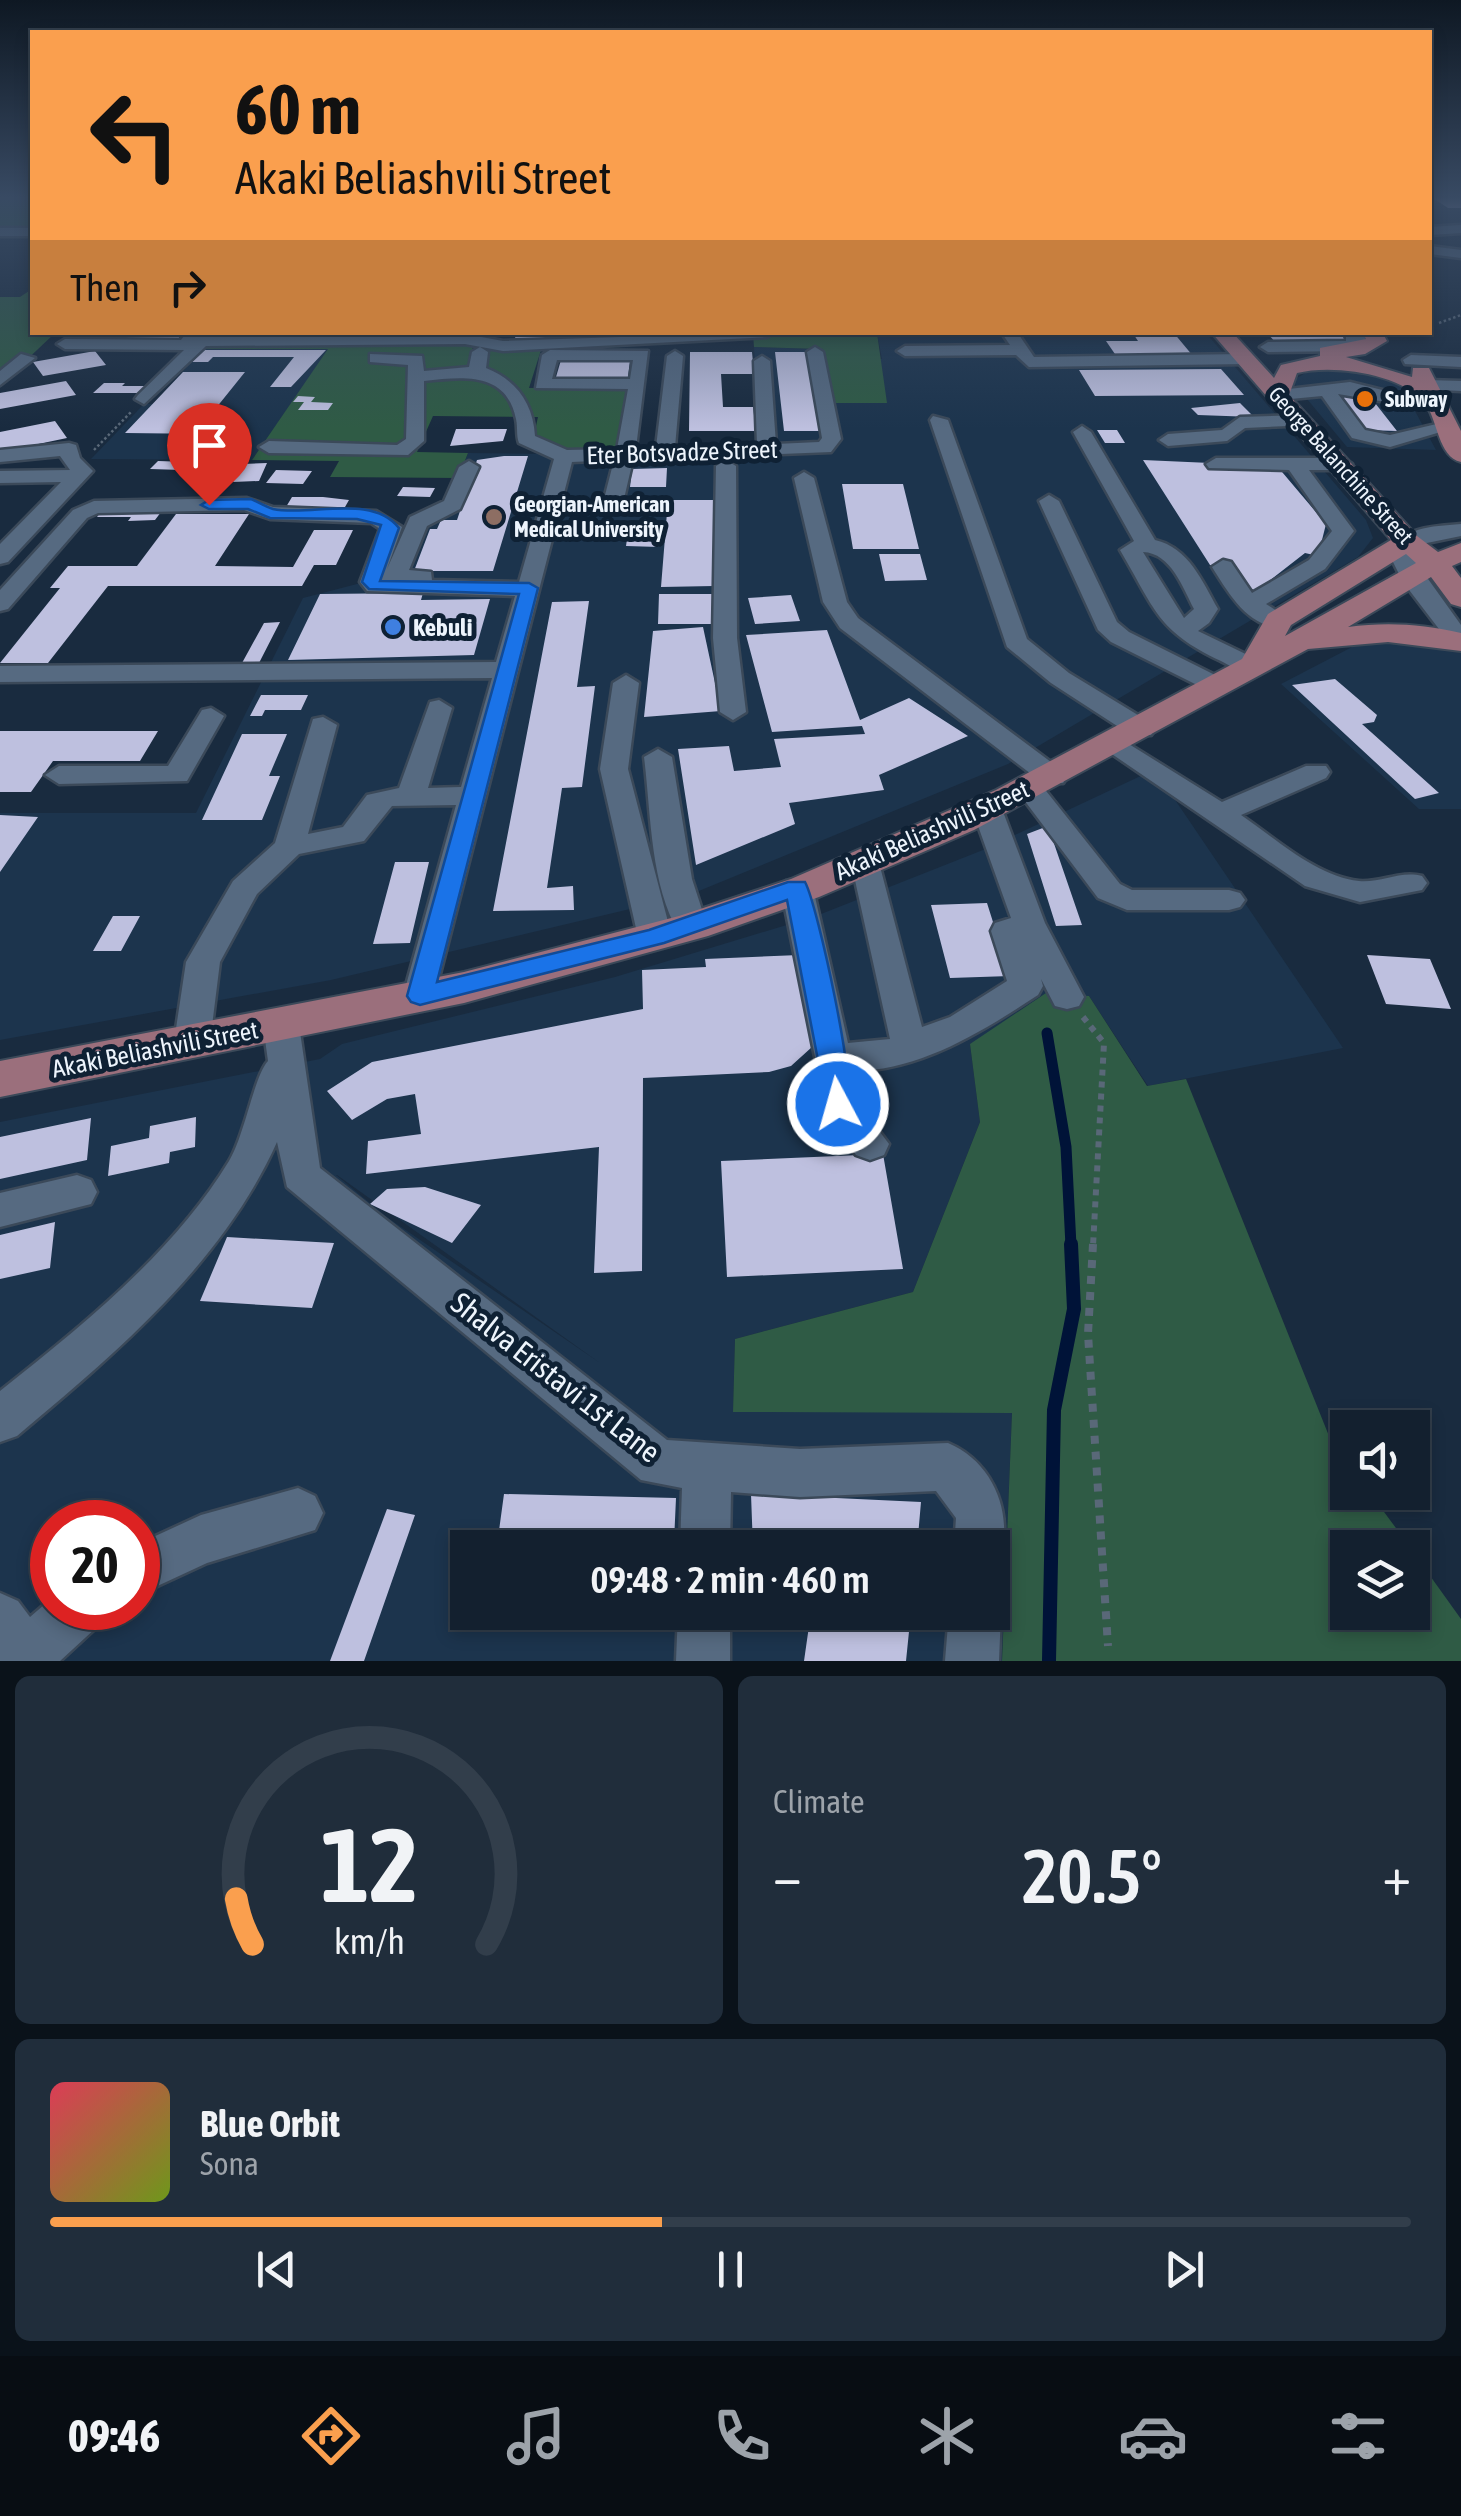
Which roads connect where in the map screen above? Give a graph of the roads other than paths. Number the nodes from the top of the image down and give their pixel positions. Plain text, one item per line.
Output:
1 (203, 335) edge
2 (662, 335) edge
3 (1373, 335) edge
4 (1374, 335) edge
5 (392, 336) edge
6 (488, 336) edge
7 (70, 338) edge
8 (1013, 339) edge
9 (1235, 339) edge
10 (906, 344) dead end
11 (815, 352) dead end
12 (674, 356) dead end
13 (27, 358) dead end
14 (364, 358) dead end
15 (1411, 360) junction
16 (762, 361) dead end
17 (1461, 362) edge
18 (477, 371) junction
19 (416, 377) junction
20 (0, 380) edge
21 (638, 384) junction
22 (1325, 388) junction
23 (1377, 392) junction
24 (1439, 392) edge
25 (1461, 395) edge
26 (1281, 396) junction
27 (144, 399) road end
28 (1338, 407) junction
29 (1392, 412) junction
30 (939, 420) dead end
31 (1304, 421) junction
32 (1445, 428) junction
33 (82, 429) dead end
34 (1082, 432) dead end
35 (1408, 434) junction
36 (1168, 440) dead end
37 (269, 447) dead end
38 (767, 448) junction
39 (665, 450) junction
40 (1461, 455) edge
41 (0, 456) edge
42 (564, 456) junction
43 (826, 458) junction
44 (625, 459) junction
45 (1216, 464) dead end
46 (1294, 464) junction
47 (1342, 464) junction
48 (78, 465) junction
49 (726, 466) junction
50 (469, 467) dead end
51 (0, 477) edge
52 (804, 478) dead end
53 (1049, 501) dead end
54 (613, 502) dead end
55 (0, 528) edge
56 (28, 528) junction
57 (1407, 542) junction
58 (1147, 545) junction
59 (1448, 555) edge
60 (0, 557) edge
61 (1223, 568) dead end
62 (530, 582) junction
63 (1461, 598) edge
64 (0, 604) edge
65 (1267, 614) junction
66 (1182, 630) junction
67 (1461, 642) edge
68 (1253, 663) junction
69 (507, 670) junction
70 (0, 674) edge
71 (626, 683) dead end
72 (1216, 684) junction
73 (439, 708) dead end
74 (734, 712) dead end
75 (211, 716) dead end
76 (323, 725) dead end
77 (1128, 737) junction
78 (658, 756) dead end
79 (1316, 772) dead end
80 (59, 775) dead end
81 (1041, 782) junction
82 (411, 796) junction
83 (474, 796) junction
84 (987, 809) junction
85 (1218, 814) junction
86 (289, 847) junction
87 (866, 862) junction
88 (1411, 883) dead end
89 (797, 888) junction
90 (1229, 900) dead end
91 (1029, 923) junction
92 (673, 931) junction
93 (420, 996) junction
94 (1067, 997) road end
95 (281, 1025) junction
96 (192, 1042) junction
97 (909, 1045) junction
98 (833, 1057) junction
99 (0, 1079) edge
100 (870, 1144) dead end
101 (77, 1192) dead end
102 (0, 1210) edge
103 (0, 1420) edge
104 (706, 1466) junction
105 (298, 1513) dead end
106 (980, 1529) edge
107 (705, 1530) edge
108 (160, 1560) edge
109 (43, 1630) edge
110 (704, 1630) edge
111 (974, 1630) edge
112 (18, 1645) edge
113 (703, 1661) edge
114 (972, 1661) edge

1 - 5 street
1 - 7 street
1 - 27 street
2 - 6 street
3 - 9 main road
4 - 15 main road
5 - 6 street
6 - 18 street
8 - 9 street
8 - 10 street
9 - 26 main road, George Balanchine Street
11 - 43 street
12 - 39 street
13 - 20 street
14 - 19 street
15 - 17 street
15 - 24 main road
16 - 38 street
18 - 19 street
18 - 42 street
19 - 37 street
21 - 21 street
21 - 44 street
22 - 23 street
22 - 26 street
22 - 28 street
23 - 24 street
23 - 29 street
24 - 25 street
24 - 26 main road
24 - 29 street
24 - 32 main road
26 - 28 street
26 - 31 main road, George Balanchine Street
28 - 35 street
29 - 35 street
30 - 77 street
31 - 36 street
31 - 47 main road, George Balanchine Street
32 - 35 street
32 - 40 main road
33 - 48 street
34 - 58 street
38 - 39 street, Eter Botsvadze Street
38 - 43 street, Eter Botsvadze Street
39 - 44 street, Eter Botsvadze Street
41 - 48 street
42 - 44 street, Eter Botsvadze Street
42 - 62 street, Eter Botsvadze Street
43 - 49 street
44 - 49 street
44 - 54 street
45 - 46 street
46 - 47 street
46 - 65 street
47 - 57 main road, George Balanchine Street
48 - 51 street
48 - 56 street
49 - 74 street
50 - 62 street
52 - 81 street
53 - 72 street
55 - 56 street
56 - 60 street
57 - 59 main road, George Balanchine Street
57 - 59 street
57 - 65 main road, Akaki Beliashvili Street
58 - 66 street
58 - 66 street
59 - 63 main road, George Balanchine Street
59 - 65 main road, Akaki Beliashvili Street
59 - 67 street
61 - 65 street
62 - 64 street
62 - 69 street, Eter Botsvadze Street
65 - 67 main road
65 - 68 main road, Akaki Beliashvili Street
66 - 68 street
68 - 72 main road, Akaki Beliashvili Street
69 - 70 street
69 - 83 street, Eter Botsvadze Street
71 - 92 street
72 - 77 main road, Akaki Beliashvili Street
73 - 82 street
75 - 80 street
76 - 86 street
77 - 81 main road, Akaki Beliashvili Street
77 - 85 street
78 - 92 street
79 - 85 street
81 - 84 main road, Akaki Beliashvili Street
81 - 90 street
82 - 83 street
82 - 86 street
83 - 93 street, Eter Botsvadze Street
84 - 87 main road, Akaki Beliashvili Street
84 - 91 street
85 - 88 street
86 - 96 street
87 - 89 main road, Akaki Beliashvili Street
87 - 97 street
89 - 92 main road, Akaki Beliashvili Street
89 - 98 street
91 - 94 street
91 - 97 street
92 - 93 main road, Akaki Beliashvili Street
93 - 95 main road, Akaki Beliashvili Street
95 - 96 main road, Akaki Beliashvili Street
95 - 103 street
95 - 104 street, Shalva Eristavi 1st Lane
96 - 99 main road, Akaki Beliashvili Street
97 - 98 street
98 - 100 street
101 - 102 street
104 - 106 street, Shalva Eristavi 1st Lane
104 - 107 street
105 - 108 street
109 - 112 street
110 - 113 street
111 - 114 street

